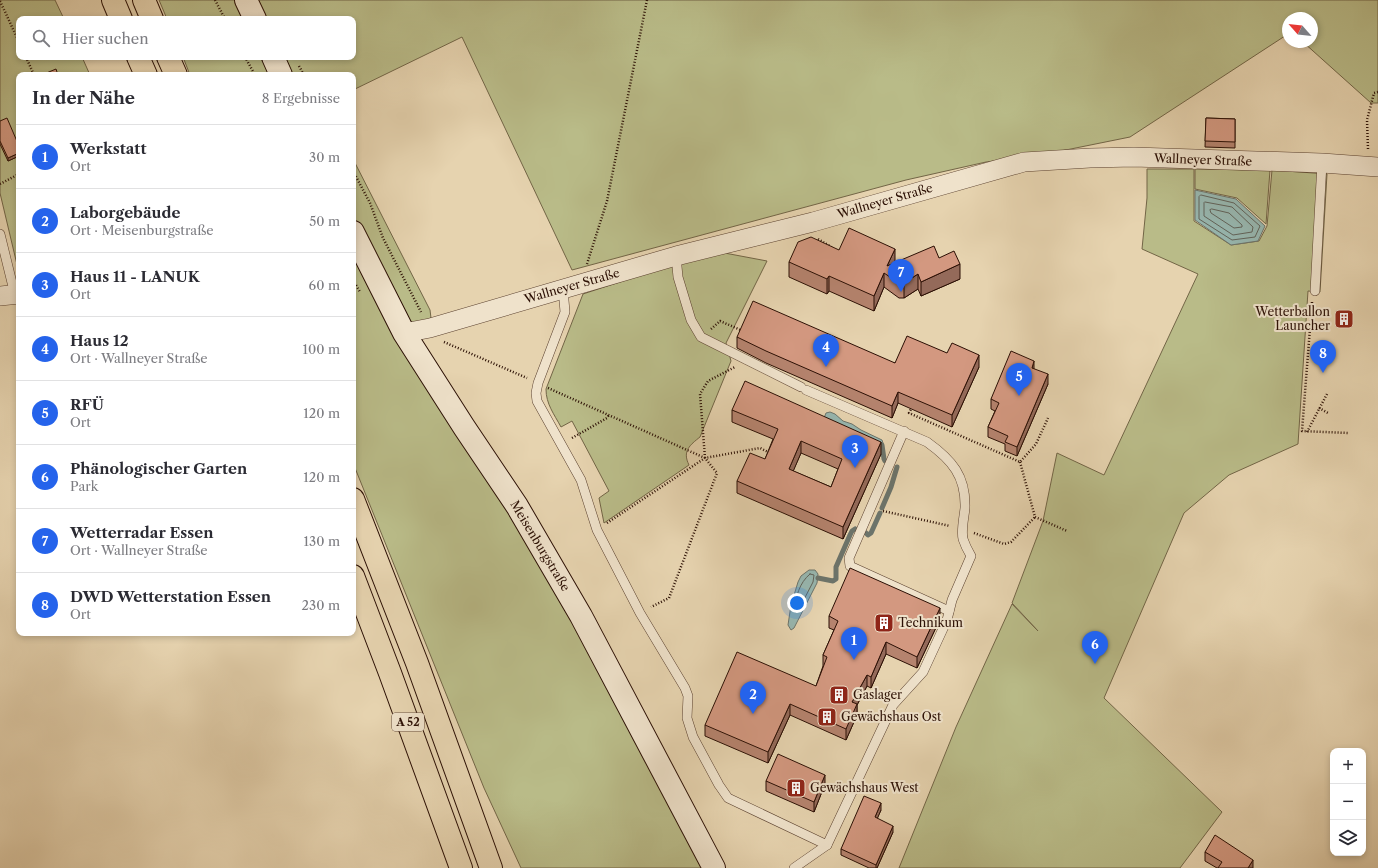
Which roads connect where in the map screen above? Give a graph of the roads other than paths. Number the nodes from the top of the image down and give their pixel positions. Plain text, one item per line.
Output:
1 (113, 0) edge
2 (144, 0) edge
3 (246, 0) edge
4 (121, 16) edge
5 (151, 16) edge
6 (254, 16) edge
7 (139, 60) edge
8 (169, 60) edge
9 (274, 60) edge
10 (145, 72) edge
11 (175, 72) edge
12 (280, 72) edge
13 (1322, 163) junction
14 (1373, 166) edge
15 (0, 234) edge
16 (356, 238) edge
17 (676, 256) junction
18 (563, 289) junction
19 (1315, 291) road end
20 (11, 295) edge
21 (404, 333) junction
22 (904, 432) junction
23 (356, 507) edge
24 (356, 584) edge
25 (949, 611) junction
26 (827, 845) junction
27 (461, 868) edge
28 (491, 868) edge
29 (714, 868) edge
30 (794, 868) edge

1 - 4 highway
2 - 5 highway
3 - 6 main road
7 - 10 highway
8 - 11 highway
9 - 12 main road
13 - 14 street, Wallneyer Straße
13 - 17 street, Wallneyer Straße
13 - 19 lane
15 - 20 lane
16 - 21 main road, Meisenburgstraße
17 - 18 street, Wallneyer Straße
17 - 22 lane
18 - 21 street, Wallneyer Straße
18 - 26 lane
21 - 29 main road, Meisenburgstraße
22 - 25 lane
22 - 25 lane
23 - 28 highway, A 52
24 - 27 highway, A 52
25 - 26 lane
26 - 30 lane

